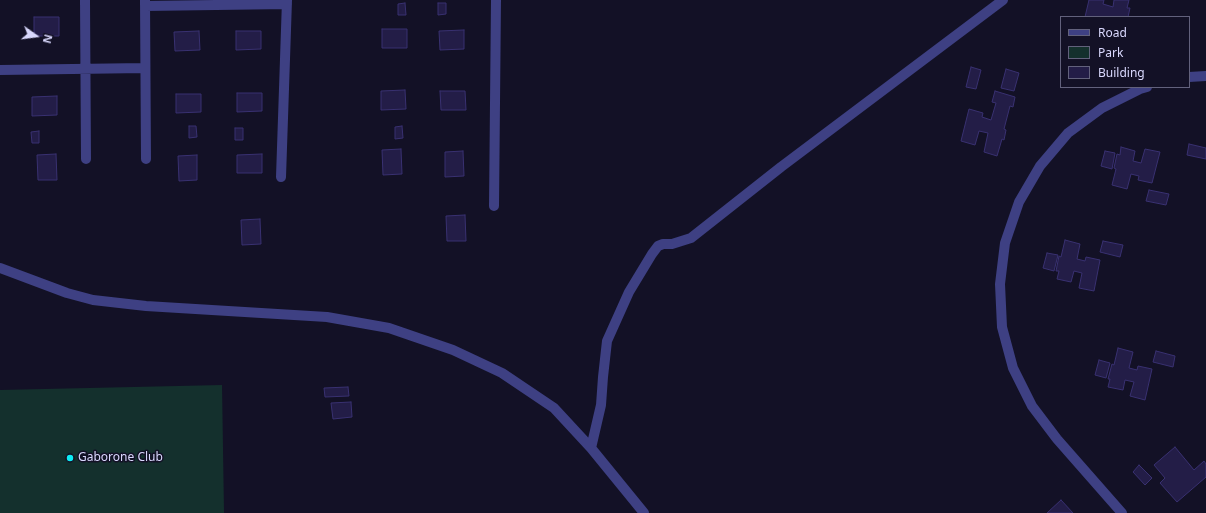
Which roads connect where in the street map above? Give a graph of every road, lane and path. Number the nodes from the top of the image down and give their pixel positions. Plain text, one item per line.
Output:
1 (84, 0) edge
2 (496, 0) edge
3 (1003, 0) edge
4 (287, 2) edge
5 (145, 3) edge
6 (145, 68) junction
7 (85, 69) junction
8 (0, 70) edge
9 (1206, 76) edge
10 (1190, 77) edge
11 (1144, 88) edge
12 (146, 158) dead end
13 (86, 159) dead end
14 (281, 176) dead end
15 (494, 206) dead end
16 (0, 268) edge
17 (591, 448) junction
18 (644, 513) edge
19 (1122, 513) edge

1 - 7 street
2 - 15 street
3 - 17 street
4 - 5 street
4 - 14 street
5 - 6 street
6 - 7 street
6 - 12 street
7 - 8 street
7 - 13 street
9 - 10 street
11 - 19 street
16 - 17 street
17 - 18 street

